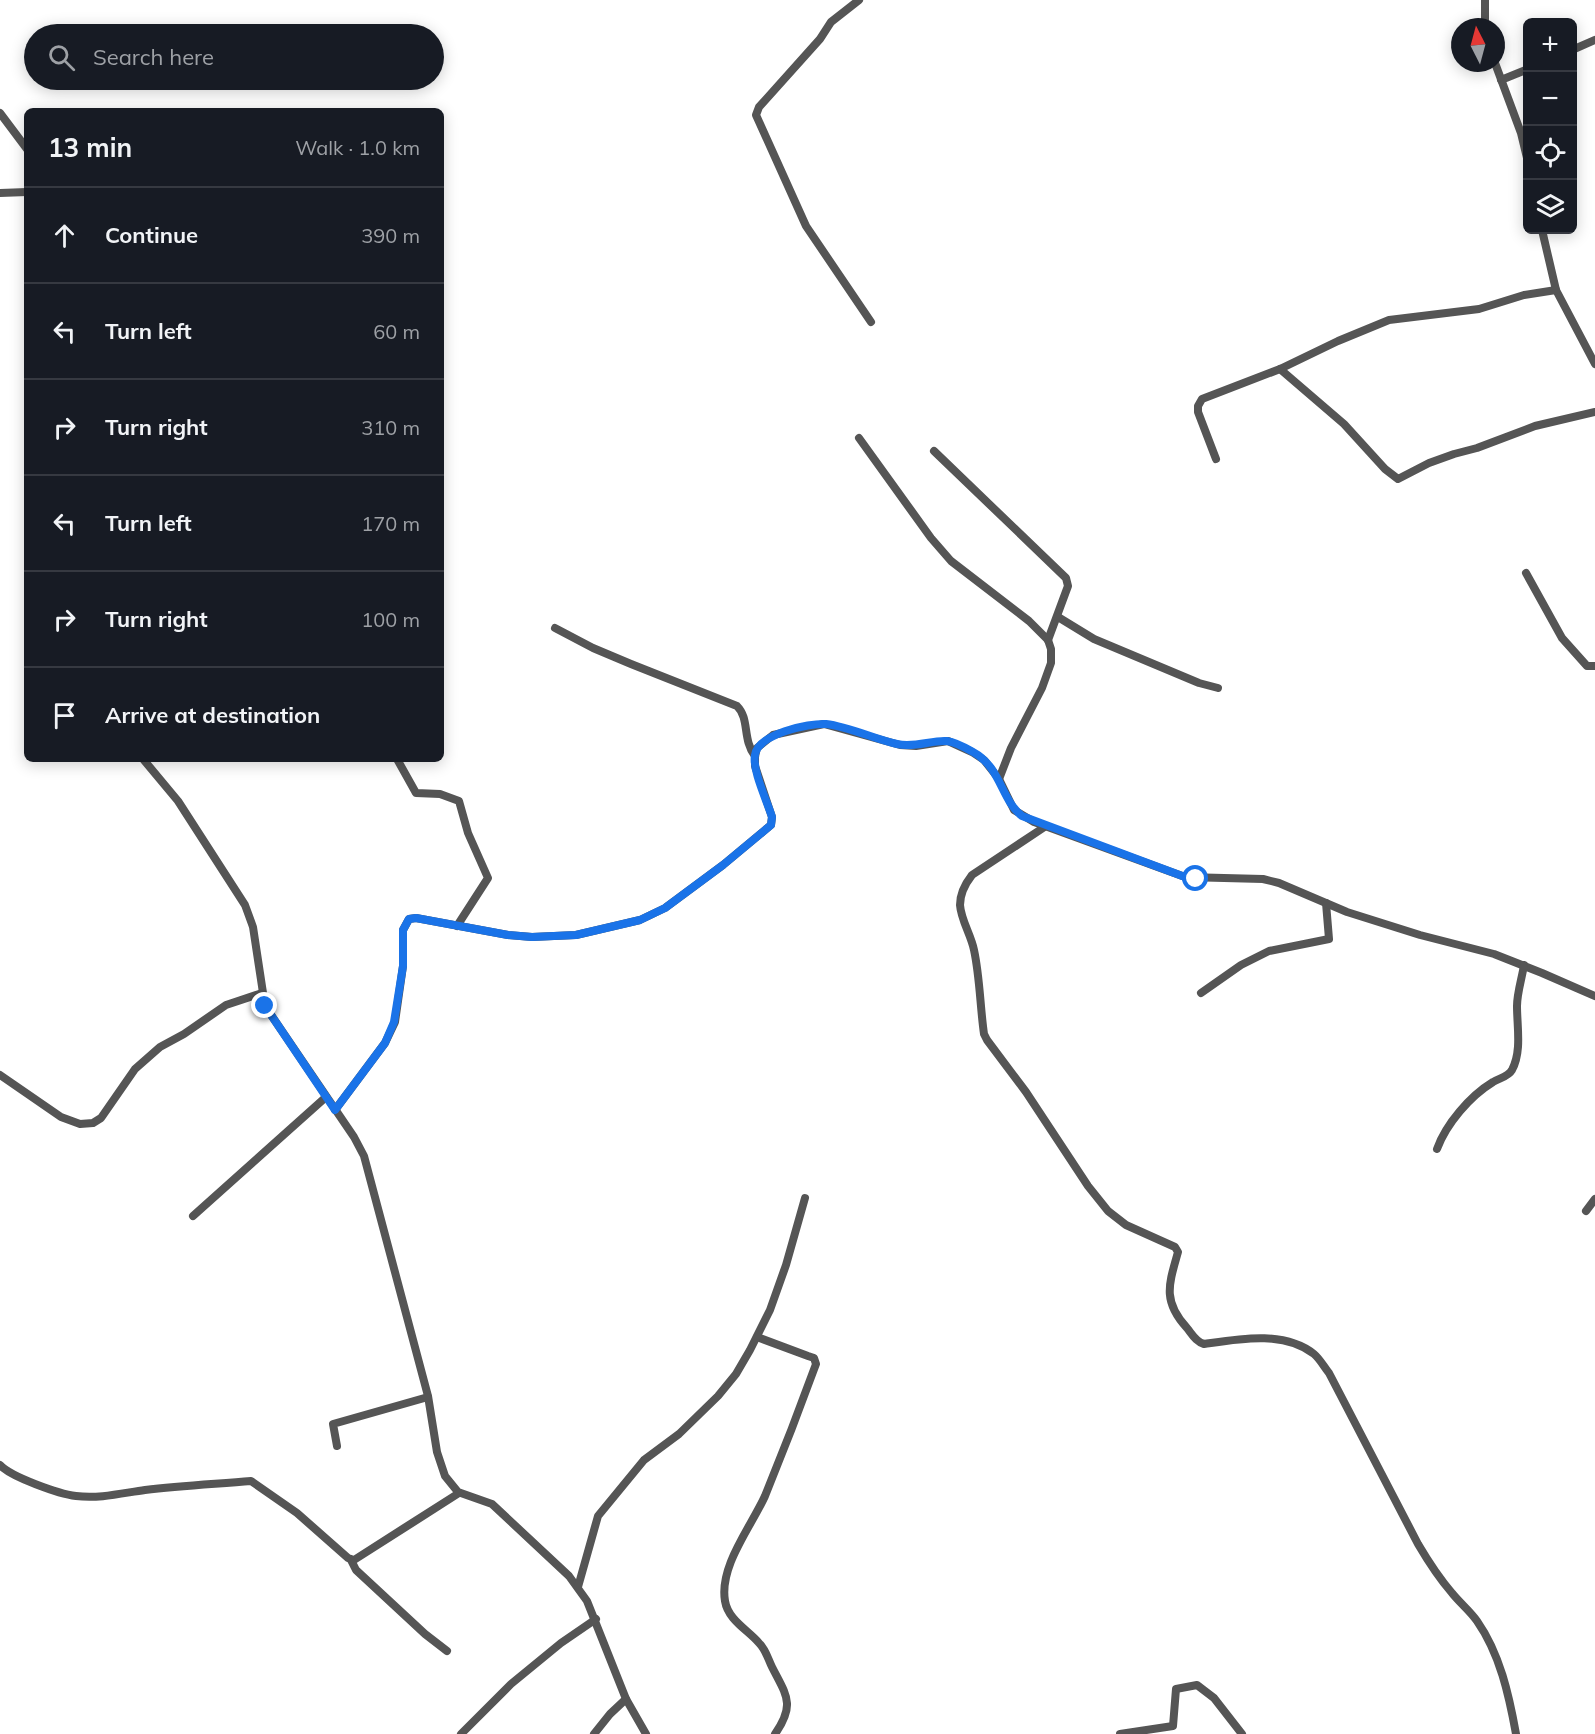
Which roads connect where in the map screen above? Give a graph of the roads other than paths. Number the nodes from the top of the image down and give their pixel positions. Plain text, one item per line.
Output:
1 (859, 0) edge
2 (1485, 0) edge
3 (1485, 18) edge
4 (1595, 40) edge
5 (1577, 48) edge
6 (1523, 71) edge
7 (1498, 72) edge
8 (1501, 80) junction
9 (0, 113) edge
10 (1523, 143) edge
11 (24, 145) edge
12 (24, 192) edge
13 (0, 194) edge
14 (1543, 234) edge
15 (1556, 290) junction
16 (871, 322) dead end
17 (1595, 364) edge
18 (1280, 369) junction
19 (1595, 412) edge
20 (859, 438) dead end
21 (934, 451) dead end
22 (1216, 459) dead end
23 (1526, 573) dead end
24 (1058, 617) junction
25 (555, 628) dead end
26 (1048, 640) junction
27 (1595, 666) edge
28 (1218, 688) dead end
29 (754, 756) junction
30 (146, 762) edge
31 (399, 762) edge
32 (999, 779) junction
33 (1046, 826) junction
34 (1326, 903) junction
35 (457, 926) junction
36 (1524, 965) junction
37 (262, 993) junction
38 (1201, 993) dead end
39 (1595, 996) edge
40 (0, 1075) edge
41 (326, 1097) junction
42 (335, 1110) junction
43 (1437, 1149) dead end
44 (805, 1198) dead end
45 (1595, 1199) edge
46 (1586, 1211) dead end
47 (193, 1216) dead end
48 (757, 1337) junction
49 (428, 1397) junction
50 (337, 1446) dead end
51 (0, 1465) edge
52 (459, 1493) junction
53 (351, 1560) junction
54 (578, 1587) junction
55 (596, 1620) junction
56 (447, 1651) dead end
57 (626, 1699) junction
58 (461, 1734) edge
59 (594, 1734) edge
60 (646, 1734) edge
61 (775, 1734) edge
62 (1120, 1734) edge
63 (1242, 1734) edge
64 (1516, 1734) edge

1 - 16 street
2 - 3 street
4 - 5 street
6 - 8 street
7 - 8 street
8 - 10 street
9 - 11 street
12 - 13 street
14 - 15 street
15 - 17 street
15 - 18 street
18 - 19 street
18 - 22 street
20 - 26 street
21 - 24 street
23 - 27 street
24 - 26 street
24 - 28 street
25 - 29 street
26 - 32 street
29 - 32 street
29 - 35 street
30 - 37 street
31 - 35 street
32 - 33 street
33 - 34 street
33 - 64 street
34 - 36 street
34 - 38 street
35 - 42 street
36 - 39 street
36 - 43 street
37 - 40 street
37 - 41 street
41 - 42 street
41 - 47 street
42 - 49 street
44 - 48 street
45 - 46 street
48 - 54 street
48 - 61 street
49 - 50 street
49 - 52 street
51 - 53 street
52 - 53 street
52 - 54 street
53 - 56 street
54 - 55 street
55 - 57 street
55 - 58 street
57 - 59 street
57 - 60 street
62 - 63 street

